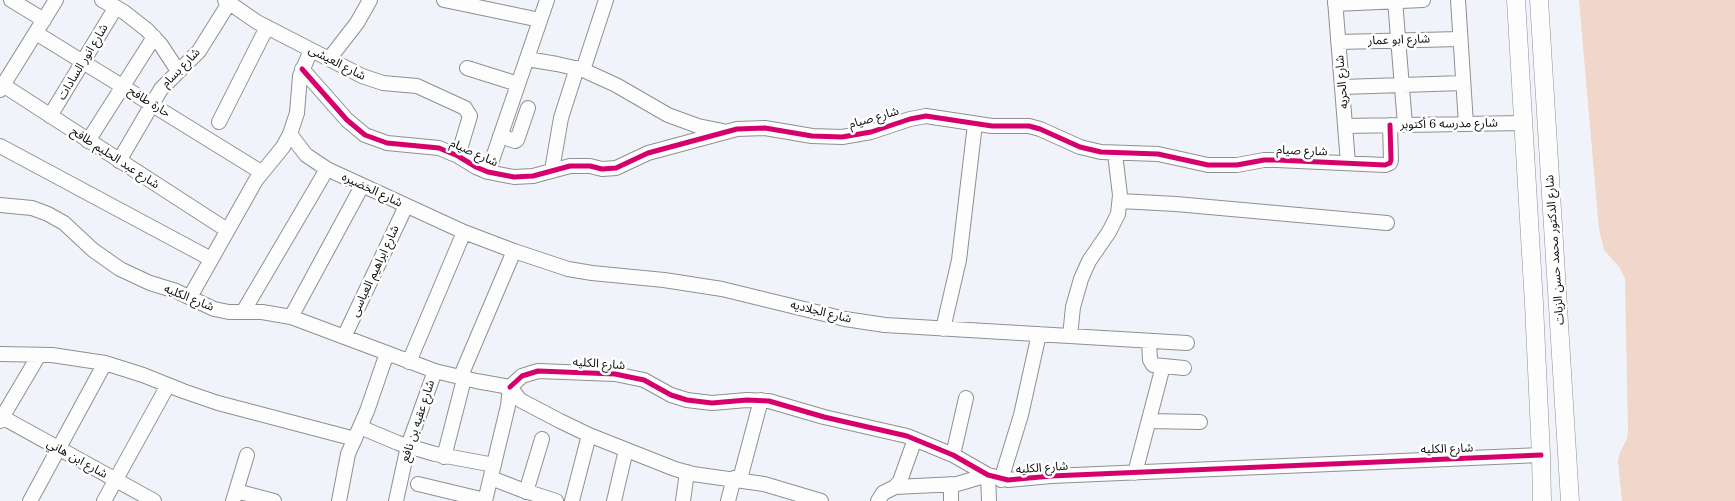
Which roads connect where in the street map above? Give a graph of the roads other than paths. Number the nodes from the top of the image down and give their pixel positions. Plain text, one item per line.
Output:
1 (11, 0) edge
2 (56, 0) edge
3 (102, 0) edge
4 (370, 0) edge
5 (444, 0) edge
6 (547, 0) edge
7 (606, 0) edge
8 (1423, 0) edge
9 (1458, 0) edge
10 (1516, 0) edge
11 (1540, 0) edge
12 (1395, 1) edge
13 (227, 2) edge
14 (1335, 2) edge
15 (116, 7) junction
16 (44, 20) junction
17 (540, 20) junction
18 (267, 27) junction
19 (36, 32) junction
20 (154, 37) junction
21 (1460, 39) junction
22 (1398, 40) junction
23 (1338, 42) junction
24 (311, 50) junction
25 (329, 59) junction
26 (527, 59) junction
27 (83, 62) junction
28 (466, 68) dead end
29 (302, 69) junction
30 (580, 69) junction
31 (178, 71) junction
32 (1463, 83) junction
33 (518, 84) junction
34 (1402, 85) junction
35 (123, 86) junction
36 (1342, 87) junction
37 (2, 88) edge
38 (152, 104) junction
39 (528, 108) dead end
40 (50, 116) junction
41 (219, 122) dead end
42 (1523, 123) junction
43 (975, 124) junction
44 (1466, 124) junction
45 (1390, 125) junction
46 (1405, 125) junction
47 (1345, 126) junction
48 (729, 132) junction
49 (290, 134) junction
50 (500, 136) junction
51 (88, 141) junction
52 (0, 146) edge
53 (1115, 154) junction
54 (458, 156) junction
55 (119, 161) junction
56 (1348, 163) junction
57 (327, 169) junction
58 (552, 170) junction
59 (261, 172) junction
60 (488, 172) junction
61 (362, 186) junction
62 (1120, 201) junction
63 (0, 204) edge
64 (406, 206) junction
65 (1387, 223) dead end
66 (227, 230) junction
67 (464, 232) junction
68 (514, 252) junction
69 (211, 259) junction
70 (190, 297) junction
71 (243, 312) junction
72 (291, 317) junction
73 (942, 329) junction
74 (1039, 334) junction
75 (1070, 336) junction
76 (344, 337) junction
77 (1150, 341) junction
78 (1187, 343) dead end
79 (387, 353) junction
80 (0, 354) edge
81 (39, 355) junction
82 (409, 362) junction
83 (105, 364) junction
84 (1163, 366) junction
85 (1184, 368) dead end
86 (435, 371) junction
87 (462, 378) junction
88 (168, 385) junction
89 (510, 387) junction
90 (966, 398) dead end
91 (761, 400) junction
92 (1, 418) edge
93 (1149, 421) junction
94 (1200, 422) dead end
95 (358, 433) junction
96 (589, 435) junction
97 (542, 439) dead end
98 (915, 439) junction
99 (408, 446) junction
100 (59, 448) junction
101 (626, 450) junction
102 (247, 455) dead end
103 (953, 455) junction
104 (1541, 455) junction
105 (444, 456) junction
106 (492, 471) junction
107 (687, 472) junction
108 (1135, 473) junction
109 (994, 477) junction
110 (737, 479) junction
111 (116, 480) junction
112 (418, 484) dead end
113 (951, 484) junction
114 (895, 487) junction
115 (526, 492) junction
116 (777, 494) edge
117 (235, 496) edge
118 (485, 500) edge
119 (30, 501) edge
120 (104, 501) edge
121 (154, 501) edge
122 (274, 501) edge
123 (339, 501) edge
124 (396, 501) edge
125 (556, 501) edge
126 (572, 501) edge
127 (614, 501) edge
128 (683, 501) edge
129 (728, 501) edge
130 (821, 501) edge
131 (878, 501) edge
132 (951, 501) edge
133 (989, 501) edge
134 (1542, 501) edge
135 (1570, 501) edge

1 - 16 street
2 - 16 street
3 - 15 street
4 - 25 street
5 - 17 street
6 - 17 street
7 - 30 street
8 - 12 street
9 - 21 street
10 - 42 street, شارع الدكتور محمد حسن الزيات
11 - 135 street, شارع الدكتور محمد حسن الزيات
12 - 14 street
12 - 22 street
13 - 18 street, شارع العيشى
13 - 31 street, شارع بسام
14 - 23 street, شارع الحريه
15 - 20 street
15 - 27 street, شارع انور السادات
16 - 19 street
17 - 26 street
18 - 24 street, شارع العيشى
18 - 41 street
19 - 27 street, حارة طافح
19 - 37 street
20 - 31 street
20 - 35 street
21 - 22 street, شارع ابو عمار
21 - 32 street
22 - 23 street, شارع ابو عمار
22 - 34 street
23 - 36 street, شارع الحريه
24 - 25 street, شارع العيشى
24 - 29 street
25 - 54 street, شارع العيشى
26 - 30 street
26 - 33 street
27 - 35 street, حارة طافح
27 - 40 street, شارع انور السادات
28 - 33 street
29 - 49 street
29 - 54 street, شارع صيام
30 - 48 street
30 - 58 street
31 - 38 street, شارع بسام
32 - 34 street
32 - 44 street
33 - 50 street
34 - 36 street
34 - 46 street
35 - 38 street, حارة طافح
35 - 51 street
36 - 47 street, شارع الحريه
37 - 40 street, شارع عبد الحليم طافح
38 - 55 street, شارع بسام
38 - 59 street, حارة طافح
39 - 50 street
40 - 51 street, شارع عبد الحليم طافح
42 - 44 street, شارع مدرسه 6 أكتوبر
42 - 104 street, شارع الدكتور محمد حسن الزيات
43 - 48 street, شارع صيام
43 - 53 street, شارع صيام
43 - 73 street
44 - 46 street, شارع مدرسه 6 أكتوبر
45 - 46 street, شارع مدرسه 6 أكتوبر
45 - 47 street, شارع مدرسه 6 أكتوبر
45 - 56 street, شارع صيام
47 - 56 street, شارع الحريه
48 - 58 street, شارع صيام
49 - 57 street, شارع الخضيره
49 - 59 street
50 - 60 street
51 - 55 street, شارع عبد الحليم طافح
52 - 69 street
53 - 56 street, شارع صيام
53 - 62 street
54 - 60 street, شارع صيام
55 - 66 street, شارع عبد الحليم طافح
57 - 61 street, شارع الخضيره
57 - 71 street
58 - 60 street, شارع صيام
59 - 66 street
61 - 64 street, شارع الخضيره
61 - 72 street
62 - 65 street
62 - 75 street
63 - 70 street, شارع الكليه
64 - 67 street, شارع الخضيره
64 - 76 street, شارع ابراهيم العباسى
66 - 69 street
67 - 68 street, شارع الجلاديه
67 - 82 street
68 - 73 street, شارع الجلاديه
68 - 87 street
69 - 70 street
70 - 71 street, شارع الكليه
71 - 72 street, شارع الكليه
72 - 76 street, شارع الكليه
73 - 74 street, شارع الجلاديه
74 - 75 street, شارع الجلاديه
74 - 109 street
75 - 77 street, شارع الجلاديه
76 - 79 street, شارع الكليه
77 - 78 street, شارع الجلاديه
77 - 84 street
79 - 82 street, شارع الكليه
79 - 95 street
80 - 81 street
81 - 83 street
81 - 92 street
82 - 86 street, شارع الكليه
83 - 88 street
83 - 100 street
84 - 85 street
84 - 93 street
86 - 87 street, شارع الكليه
86 - 99 street, شارع عقبه بن نافع
87 - 89 street, شارع الكليه
87 - 105 street
88 - 95 street
88 - 111 street
89 - 91 street, شارع الكليه
89 - 96 street
89 - 106 street
90 - 103 street
91 - 98 street, شارع الكليه
91 - 110 street
92 - 100 street, شارع ابن هاني
93 - 94 street
93 - 108 street
95 - 99 street
95 - 123 street
96 - 101 street
96 - 126 street
97 - 115 street
98 - 103 street, شارع الكليه
98 - 114 street
99 - 105 street
99 - 124 street, شارع عقبه بن نافع
100 - 111 street, شارع ابن هاني
100 - 119 street
101 - 107 street
101 - 127 street
102 - 117 street
103 - 109 street, شارع الكليه
104 - 108 street, شارع الكليه
104 - 134 street, شارع الدكتور محمد حسن الزيات
105 - 106 street
106 - 115 street
106 - 118 street
107 - 110 street
107 - 128 street
108 - 109 street, شارع الكليه
109 - 113 street
109 - 133 street
110 - 116 street
110 - 129 street
111 - 120 street
111 - 121 street, شارع ابن هاني
112 - 118 street
113 - 114 street
113 - 132 street
114 - 131 street
115 - 125 street
116 - 130 street
117 - 122 street

